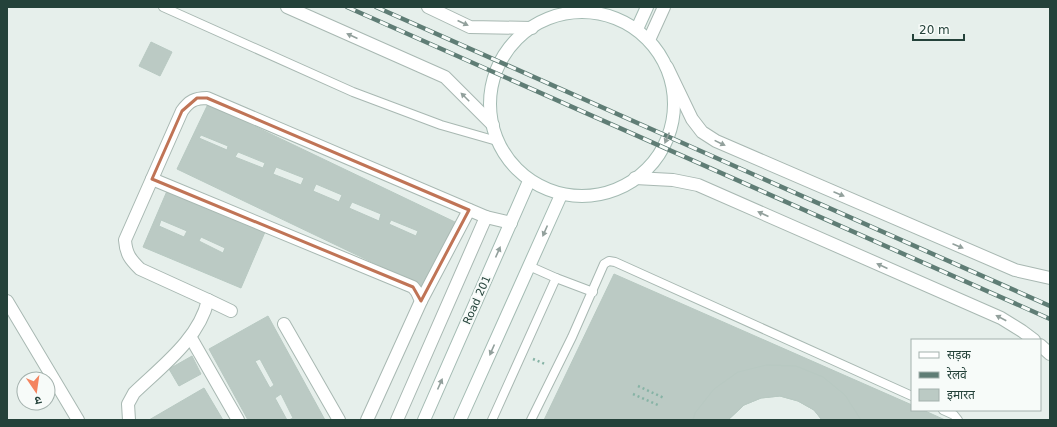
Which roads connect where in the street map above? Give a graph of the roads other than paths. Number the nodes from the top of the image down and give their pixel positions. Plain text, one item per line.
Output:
1 (163, 7) edge
2 (287, 7) edge
3 (428, 7) edge
4 (647, 7) edge
5 (664, 7) edge
6 (610, 11) edge
7 (532, 28) junction
8 (637, 29) junction
9 (649, 40) junction
10 (667, 67) junction
11 (493, 124) junction
12 (497, 141) junction
13 (635, 178) junction
14 (152, 179) junction
15 (529, 181) junction
16 (561, 196) junction
17 (470, 210) junction
18 (486, 217) junction
19 (511, 223) junction
20 (529, 266) junction
21 (556, 278) junction
22 (1050, 278) edge
23 (593, 292) junction
24 (208, 300) junction
25 (7, 301) edge
26 (421, 301) junction
27 (231, 311) dead end
28 (284, 324) dead end
29 (190, 338) junction
30 (1033, 339) edge
31 (1041, 346) edge
32 (1050, 354) edge
33 (911, 396) edge
34 (945, 411) edge
35 (78, 420) edge
36 (130, 420) edge
37 (238, 420) edge
38 (339, 420) edge
39 (367, 420) edge
40 (397, 420) edge
41 (424, 420) edge
42 (460, 420) edge
43 (492, 420) edge
44 (531, 420) edge
45 (958, 420) edge

1 - 12 lane
11 -> 2 street
3 -> 7 street
4 - 8 street
5 - 9 street
6 - 7 street
6 - 8 street
7 - 11 street
8 - 9 street
9 - 10 street
10 -> 13 street
10 -> 22 street
11 - 12 street
12 - 15 street
13 - 16 street
30 -> 13 street
14 - 17 street
14 - 24 street
14 - 26 street
15 - 16 street
15 - 19 street, Road 201
16 -> 20 street
17 - 18 street
17 - 26 street
18 - 19 street
18 - 40 street
41 -> 19 street, Road 201
20 - 21 lane
20 -> 42 street
21 - 23 lane
21 - 43 lane
23 - 33 lane
23 - 44 lane
24 - 27 street
24 - 29 street
25 - 35 street
26 - 39 street
28 - 38 street
29 - 36 street
29 - 37 street
31 - 32 street
34 - 45 lane

